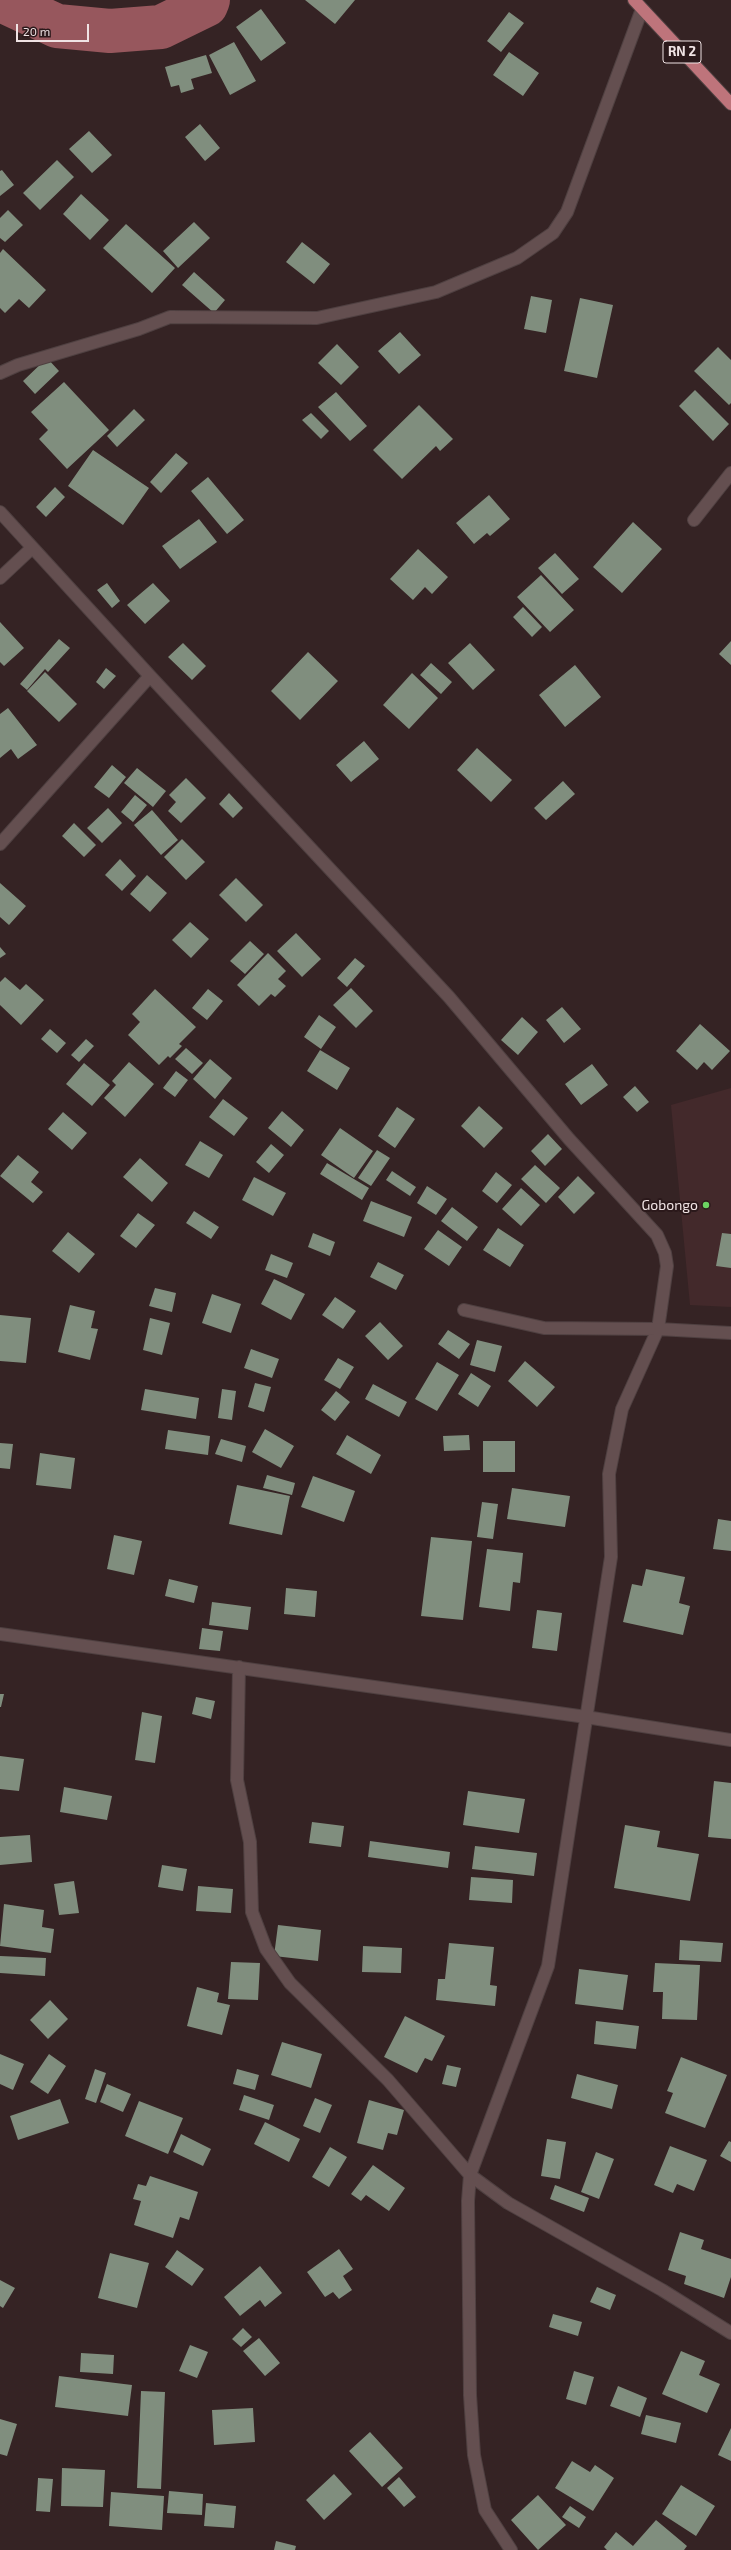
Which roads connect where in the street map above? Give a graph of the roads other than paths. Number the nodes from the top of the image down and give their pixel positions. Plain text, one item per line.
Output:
1 (638, 5) edge
2 (731, 104) edge
3 (0, 372) edge
4 (731, 473) edge
5 (0, 512) edge
6 (694, 520) dead end
7 (32, 548) junction
8 (0, 578) edge
9 (150, 676) junction
10 (0, 844) edge
11 (464, 1310) dead end
12 (658, 1329) junction
13 (731, 1333) edge
14 (0, 1634) edge
15 (239, 1667) junction
16 (586, 1716) junction
17 (731, 1740) edge
18 (470, 2176) junction
19 (731, 2333) edge
20 (511, 2550) edge

1 - 2 main road, RN 2
1 - 3 street
4 - 6 street
5 - 7 street
7 - 8 street
7 - 9 street
9 - 10 street
9 - 12 street
11 - 12 street
12 - 13 street
12 - 16 street
14 - 15 street
15 - 16 street
15 - 18 street
16 - 17 street
16 - 18 street
18 - 19 street
18 - 20 street

